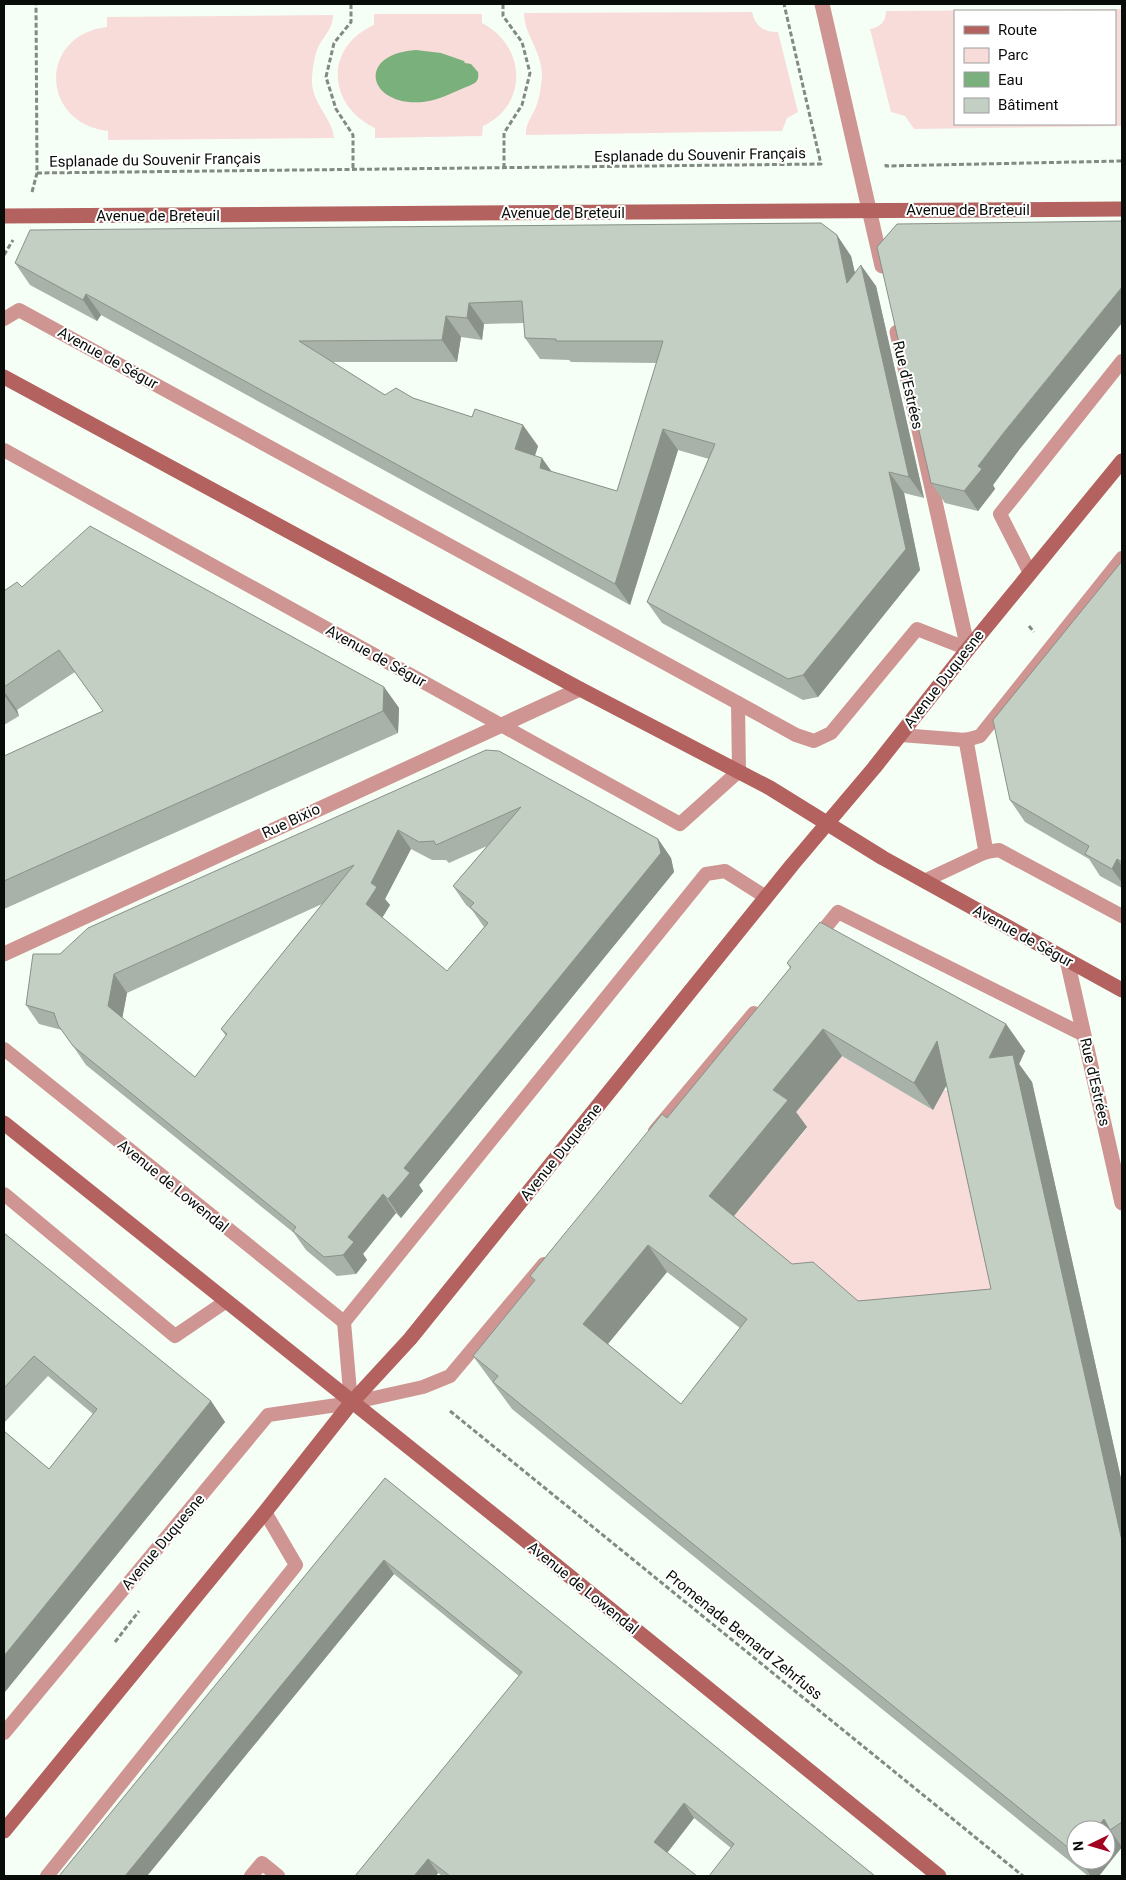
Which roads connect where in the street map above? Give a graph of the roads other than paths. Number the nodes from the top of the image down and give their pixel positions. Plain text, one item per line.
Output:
1 (822, 4) edge
2 (1122, 209) edge
3 (869, 212) junction
4 (4, 216) edge
5 (886, 283) edge
6 (4, 319) edge
7 (894, 321) edge
8 (1122, 361) edge
9 (4, 377) edge
10 (4, 450) edge
11 (1122, 461) edge
12 (1122, 558) edge
13 (1030, 573) junction
14 (968, 649) junction
15 (580, 689) junction
16 (738, 703) junction
17 (501, 725) junction
18 (900, 735) junction
19 (966, 740) junction
20 (739, 771) junction
21 (828, 823) junction
22 (986, 852) junction
23 (924, 881) junction
24 (766, 897) junction
25 (1122, 916) edge
26 (806, 951) edge
27 (4, 954) edge
28 (1067, 960) junction
29 (1122, 990) edge
30 (761, 1004) edge
31 (1084, 1035) junction
32 (4, 1049) edge
33 (4, 1123) edge
34 (647, 1141) edge
35 (4, 1194) edge
36 (1122, 1203) edge
37 (552, 1255) edge
38 (225, 1302) junction
39 (344, 1322) junction
40 (351, 1403) junction
41 (265, 1512) junction
42 (4, 1733) edge
43 (4, 1831) edge
44 (48, 1876) edge
45 (252, 1876) edge
46 (278, 1876) edge
47 (939, 1876) edge

1 - 3 street
2 - 3 street, Avenue de Breteuil
3 - 4 street, Avenue de Breteuil
3 - 5 street
6 - 16 lane, Avenue de Ségur
7 - 14 street, Rue d'Estrées
8 - 13 lane
9 - 15 street, Avenue de Ségur
10 - 17 lane, Avenue de Ségur
11 - 13 street, Avenue Duquesne
12 - 19 lane
13 - 14 street, Avenue Duquesne
14 - 16 lane, Avenue de Ségur
14 - 18 street, Avenue Duquesne
15 - 17 street, Rue Bixio
15 - 20 street, Avenue de Ségur
16 - 20 lane
17 - 20 lane, Avenue de Ségur
17 - 27 street, Rue Bixio
18 - 19 lane
18 - 21 street, Avenue Duquesne
19 - 22 street
20 - 21 street, Avenue de Ségur
21 - 23 street, Avenue de Ségur
21 - 24 street, Avenue Duquesne
22 - 23 lane
22 - 25 lane
23 - 28 street, Avenue de Ségur
24 - 39 lane
24 - 40 street, Avenue Duquesne
26 - 31 lane
28 - 29 street, Avenue de Ségur
28 - 31 street, Rue d'Estrées
30 - 34 lane
31 - 36 street, Rue d'Estrées
32 - 39 lane, Avenue de Lowendal
33 - 38 street, Avenue de Lowendal
35 - 38 lane
37 - 40 lane
38 - 40 street, Avenue de Lowendal
39 - 40 lane
40 - 41 street, Avenue Duquesne
40 - 42 lane, Avenue Duquesne
40 - 47 street, Avenue de Lowendal
41 - 43 street, Avenue Duquesne
41 - 44 lane
45 - 46 lane

